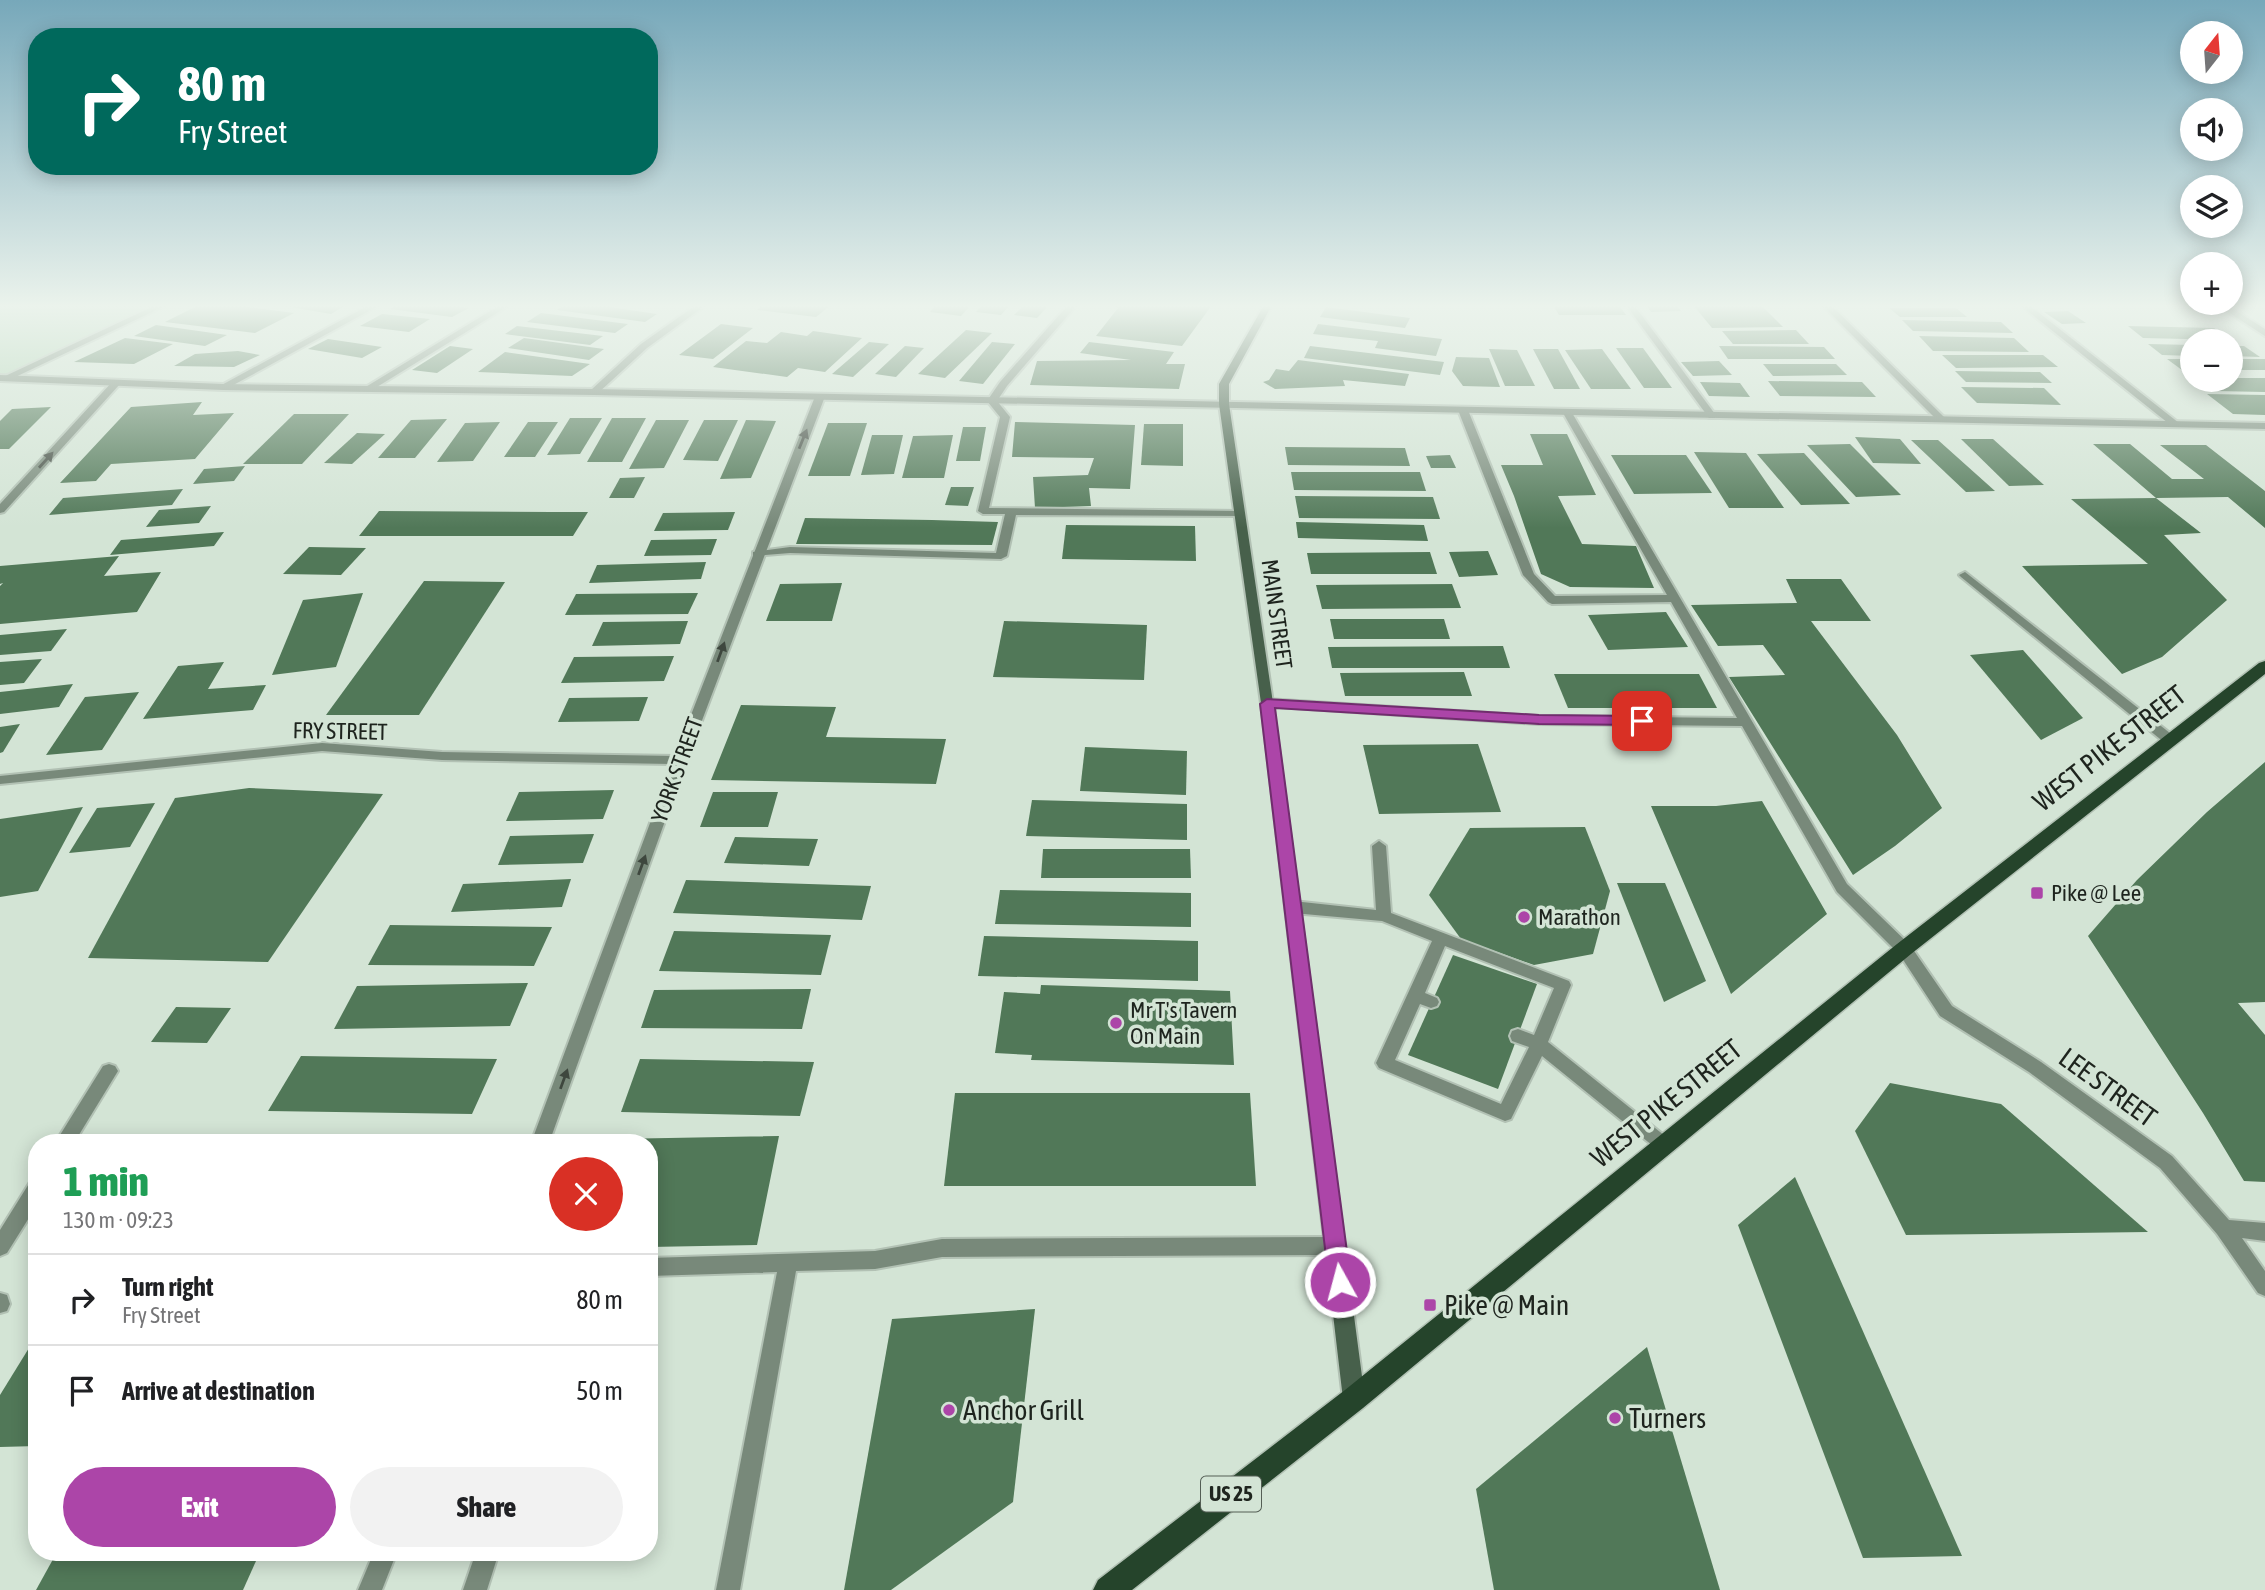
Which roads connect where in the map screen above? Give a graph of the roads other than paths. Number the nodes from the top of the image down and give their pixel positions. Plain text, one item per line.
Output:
1 (25, 379) edge
2 (238, 379) edge
3 (384, 379) edge
4 (608, 379) edge
5 (1007, 379) edge
6 (1227, 379) edge
7 (1685, 379) edge
8 (1901, 379) edge
9 (2118, 379) edge
10 (115, 384) junction
11 (223, 387) junction
12 (369, 388) junction
13 (594, 392) junction
14 (820, 398) junction
15 (992, 401) junction
16 (1224, 404) junction
17 (1463, 410) junction
18 (1568, 413) junction
19 (1712, 416) junction
20 (1942, 420) junction
21 (2176, 425) junction
22 (2265, 426) edge
23 (0, 510) edge
24 (1011, 512) junction
25 (1240, 514) junction
26 (757, 554) junction
27 (1965, 575) dead end
28 (1674, 598) junction
29 (2265, 666) edge
30 (1267, 704) junction
31 (1745, 722) junction
32 (2170, 740) junction
33 (680, 760) junction
34 (0, 780) edge
35 (1379, 846) dead end
36 (1293, 906) junction
37 (1384, 916) junction
38 (1441, 938) junction
39 (1903, 949) junction
40 (1518, 1036) dead end
41 (1539, 1044) junction
42 (109, 1071) dead end
43 (70, 1134) edge
44 (544, 1134) edge
45 (1664, 1145) junction
46 (28, 1202) edge
47 (2224, 1228) junction
48 (2265, 1232) edge
49 (1335, 1246) junction
50 (0, 1247) edge
51 (788, 1264) junction
52 (658, 1267) edge
53 (2265, 1287) edge
54 (1354, 1399) junction
55 (382, 1561) edge
56 (485, 1561) edge
57 (370, 1590) edge
58 (475, 1590) edge
59 (728, 1590) edge
60 (1108, 1590) edge

1 - 10 street
2 - 11 street
3 - 12 street
4 - 13 street
5 - 15 street
6 - 16 main road, MAIN STREET
7 - 19 street
8 - 20 street
9 - 21 street
10 - 11 street
23 -> 10 street
11 - 12 street
12 - 13 street
13 - 14 street
14 - 15 street
26 -> 14 street, YORK STREET
15 - 16 street
15 - 24 street
16 - 17 street
16 - 25 main road, MAIN STREET
17 - 18 street
17 - 28 street
18 - 19 street
18 - 28 street, LEE STREET
19 - 20 street
20 - 21 street
21 - 22 street
24 - 25 street
24 - 26 street
25 - 30 main road, MAIN STREET
33 -> 26 street, YORK STREET
27 - 32 street
28 - 31 street, LEE STREET
29 - 32 main road, WEST PIKE STREET
30 - 31 street
30 - 36 main road, MAIN STREET
31 - 39 street, LEE STREET
32 - 39 main road, WEST PIKE STREET
33 - 34 street, FRY STREET
44 -> 33 street, YORK STREET
35 - 37 street
36 - 37 street
36 - 49 main road, MAIN STREET
37 - 38 street
38 - 41 street
38 - 41 street
39 - 45 main road, WEST PIKE STREET
39 - 47 street, LEE STREET
40 - 41 street
41 - 45 street
42 - 43 street
45 - 54 main road, WEST PIKE STREET
46 - 50 street
47 - 48 street
47 - 53 street, LEE STREET
49 - 51 street
49 - 54 main road, MAIN STREET
51 - 52 street
51 - 59 street
54 - 60 main road, WEST PIKE STREET / US 25
55 - 57 street
56 - 58 street

